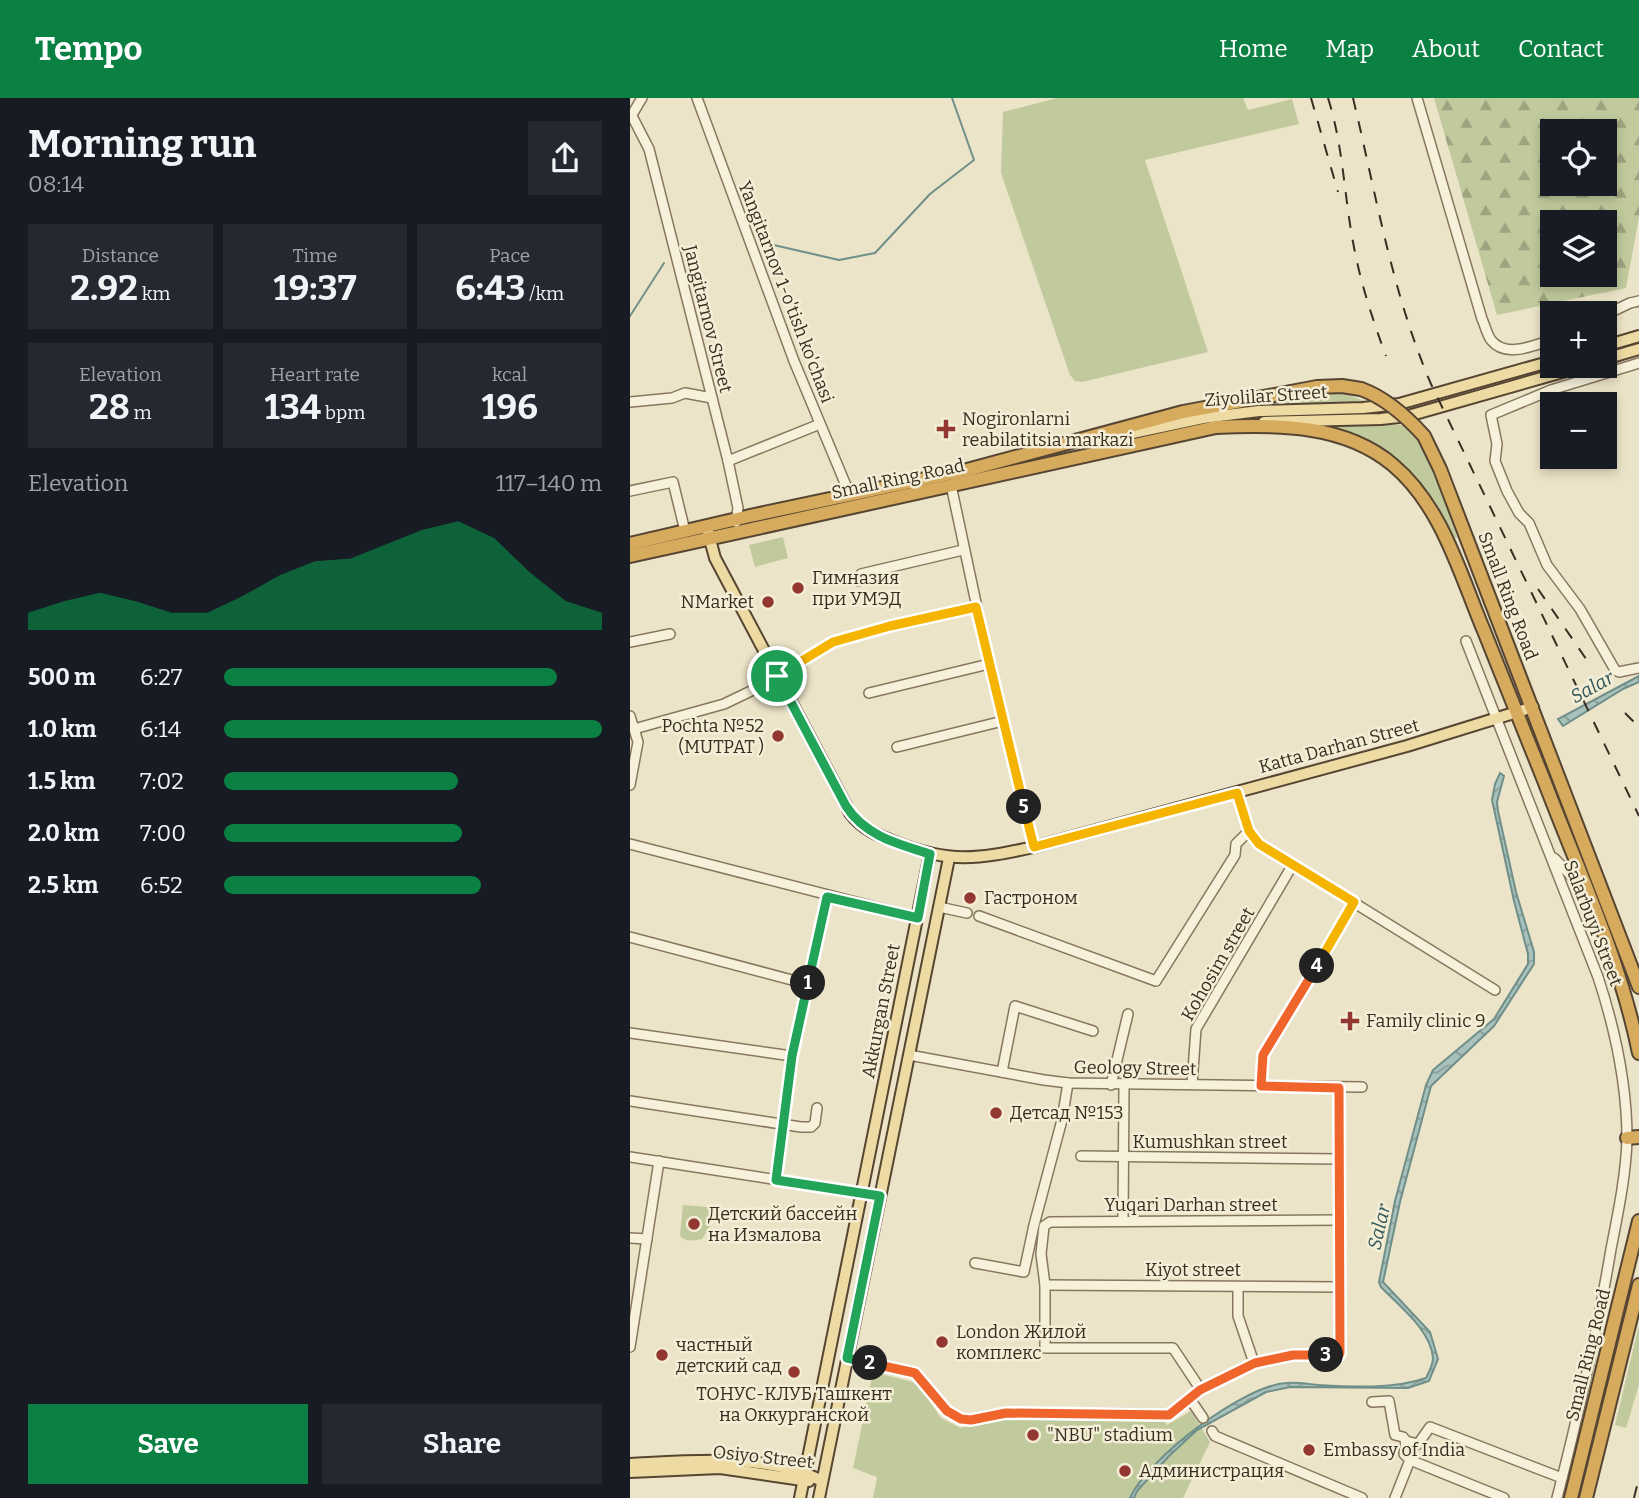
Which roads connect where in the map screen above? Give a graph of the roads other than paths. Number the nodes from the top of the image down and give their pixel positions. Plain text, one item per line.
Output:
1 (642, 98) edge
2 (697, 98) edge
3 (1418, 98) edge
4 (631, 117) edge
5 (1639, 301) edge
6 (1623, 306) junction
7 (1639, 307) edge
8 (1617, 309) edge
9 (1639, 336) edge
10 (1617, 342) edge
11 (1540, 343) edge
12 (1639, 349) edge
13 (1617, 355) edge
14 (1639, 363) edge
15 (1540, 364) edge
16 (1540, 376) edge
17 (712, 398) junction
18 (630, 401) edge
19 (820, 424) junction
20 (1216, 427) junction
21 (728, 461) junction
22 (982, 466) junction
23 (949, 479) junction
24 (630, 491) edge
25 (850, 495) junction
26 (736, 526) junction
27 (685, 531) junction
28 (708, 533) junction
29 (630, 544) edge
30 (963, 550) junction
31 (630, 556) edge
32 (858, 581) dead end
33 (976, 607) junction
34 (670, 634) dead end
35 (1466, 641) dead end
36 (630, 642) edge
37 (989, 664) junction
38 (1639, 668) edge
39 (778, 677) junction
40 (869, 693) dead end
41 (1533, 707) junction
42 (1518, 712) junction
43 (630, 716) edge
44 (1496, 719) junction
45 (1003, 721) junction
46 (634, 729) junction
47 (897, 747) dead end
48 (630, 785) edge
49 (1237, 793) junction
50 (1249, 831) junction
51 (630, 844) edge
52 (1034, 847) junction
53 (930, 854) junction
54 (1550, 854) junction
55 (949, 858) junction
56 (1292, 866) junction
57 (1587, 892) junction
58 (827, 897) junction
59 (1354, 902) junction
60 (939, 908) junction
61 (967, 913) dead end
62 (979, 916) dead end
63 (918, 918) junction
64 (630, 937) edge
65 (807, 984) junction
66 (1639, 987) edge
67 (1495, 990) dead end
68 (1128, 1014) dead end
69 (1636, 1027) edge
70 (1093, 1031) dead end
71 (630, 1032) edge
72 (1639, 1052) edge
73 (909, 1055) junction
74 (792, 1056) junction
75 (1002, 1072) junction
76 (1068, 1083) junction
77 (1192, 1084) junction
78 (1111, 1085) junction
79 (1124, 1085) junction
80 (1261, 1086) junction
81 (1362, 1087) dead end
82 (1339, 1088) junction
83 (630, 1101) edge
84 (817, 1108) dead end
85 (878, 1114) junction
86 (896, 1118) junction
87 (783, 1124) junction
88 (1633, 1138) edge
89 (1080, 1156) dead end
90 (630, 1157) edge
91 (1123, 1157) junction
92 (1340, 1159) junction
93 (659, 1161) junction
94 (776, 1180) junction
95 (862, 1193) junction
96 (880, 1196) junction
97 (1340, 1220) junction
98 (1123, 1221) junction
99 (1639, 1221) edge
100 (630, 1238) edge
101 (646, 1239) junction
102 (975, 1263) dead end
103 (1045, 1285) junction
104 (1639, 1285) edge
105 (634, 1286) edge
106 (1238, 1287) junction
107 (1340, 1287) junction
108 (630, 1347) edge
109 (847, 1358) junction
110 (1255, 1363) junction
111 (1200, 1390) junction
112 (1581, 1394) junction
113 (1597, 1397) junction
114 (1190, 1399) junction
115 (1372, 1402) dead end
116 (1203, 1418) dead end
117 (1212, 1432) dead end
118 (1406, 1441) junction
119 (1410, 1460) junction
120 (630, 1464) edge
121 (630, 1472) edge
122 (805, 1477) junction
123 (1562, 1478) junction
124 (822, 1481) junction
125 (800, 1498) edge
126 (819, 1498) edge
127 (1362, 1498) edge
128 (1395, 1498) edge
129 (1504, 1498) edge
130 (1557, 1498) edge
131 (1571, 1498) edge
132 (1586, 1498) edge

1 - 4 street, Jangitarnov Street
2 - 19 street, Yangitarnov 1-o'tish ko'chasi
3 - 11 street
4 - 17 street, Jangitarnov Street
5 - 6 street
6 - 7 street
6 - 8 street
9 - 10 main road
12 - 13 main road
14 - 38 street
15 - 22 main road, Ziyolilar Street
16 - 20 main road, Ziyolilar Street
17 - 18 street
17 - 21 street, Jangitarnov Street
19 - 21 street
19 - 25 street, Yangitarnov 1-o'tish ko'chasi
20 - 23 highway, Small Ring Road
20 - 42 highway, Small Ring Road
21 - 26 street, Jangitarnov Street
22 - 23 highway, Small Ring Road
22 - 41 highway, Small Ring Road, bridge
23 - 25 highway, Small Ring Road
23 - 26 highway, Small Ring Road
23 - 30 street
24 - 27 street
25 - 26 highway, Small Ring Road
26 - 28 highway, Small Ring Road
27 - 28 highway, Small Ring Road
27 - 29 highway, Small Ring Road
28 - 31 highway, Small Ring Road
28 - 39 main road
30 - 32 street
30 - 33 street
33 - 37 street
33 - 39 street
34 - 36 street
35 - 44 street, Salarbuyi Street
37 - 40 street
37 - 45 street
39 - 46 street
39 - 53 main road
41 - 42 main road, Katta Darhan Street
41 - 66 highway, Small Ring Road
42 - 44 main road, Katta Darhan Street
42 - 57 highway, Small Ring Road
43 - 46 street
44 - 49 main road, Katta Darhan Street
44 - 54 street, Salarbuyi Street
45 - 47 street
45 - 52 street
46 - 48 street
49 - 50 street
49 - 52 main road, Katta Darhan Street
50 - 56 street
50 - 62 street
51 - 58 street
52 - 55 main road, Katta Darhan Street
53 - 55 main road, Katta Darhan Street
53 - 63 main road, Akkurgan Street
54 - 57 street
54 - 88 street, Salarbuyi Street
55 - 60 main road, Akkurgan Street
56 - 59 street
56 - 77 street, Kohosim street
57 - 69 highway, Small Ring Road
58 - 63 street
58 - 65 street
59 - 67 street
59 - 80 street
60 - 61 street
60 - 73 main road, Akkurgan Street
63 - 85 main road, Akkurgan Street
64 - 65 street
65 - 74 street
68 - 78 street
69 - 72 highway, Small Ring Road
70 - 75 street
71 - 74 street
73 - 75 street, Geology Street
73 - 86 main road, Akkurgan Street
74 - 87 street
75 - 76 street, Geology Street
76 - 78 street, Geology Street
76 - 102 street
77 - 79 street, Geology Street
77 - 80 street, Geology Street
78 - 79 street, Geology Street
79 - 91 street
80 - 82 street, Geology Street
81 - 82 street, Geology Street
82 - 92 street
83 - 87 street
84 - 87 street
85 - 86 main road
85 - 95 main road, Akkurgan Street
86 - 96 main road, Akkurgan Street
87 - 94 street
88 - 112 street, Salarbuyi Street
89 - 91 street, Kumushkan street
90 - 93 street
91 - 92 street, Kumushkan street
91 - 98 street
92 - 97 street
93 - 94 street
93 - 101 street
94 - 95 street
95 - 96 main road
95 - 122 main road, Akkurgan Street
96 - 109 main road, Akkurgan Street
97 - 98 street, Yuqari Darhan street
97 - 107 street
98 - 103 street, Yuqari Darhan street
99 - 113 highway, Small Ring Road
100 - 101 street
101 - 105 street
103 - 106 street, Kiyot street
103 - 111 street
104 - 132 highway, Small Ring Road
105 - 108 street
106 - 107 street, Kiyot street
106 - 110 street
107 - 110 street
109 - 114 street
109 - 124 main road, Akkurgan Street
110 - 111 street
111 - 114 street
112 - 113 highway
112 - 123 street, Salarbuyi Street
113 - 131 highway, Small Ring Road
114 - 116 street
115 - 118 street
117 - 127 street
118 - 119 street
118 - 123 street
119 - 128 street
119 - 129 street
120 - 122 main road, Osiyo Street
121 - 122 main road, Osiyo Street
122 - 124 main road, Osiyo Street
122 - 125 main road, Akkurgan Street
123 - 130 street, Salarbuyi Street
124 - 126 main road, Akkurgan Street

